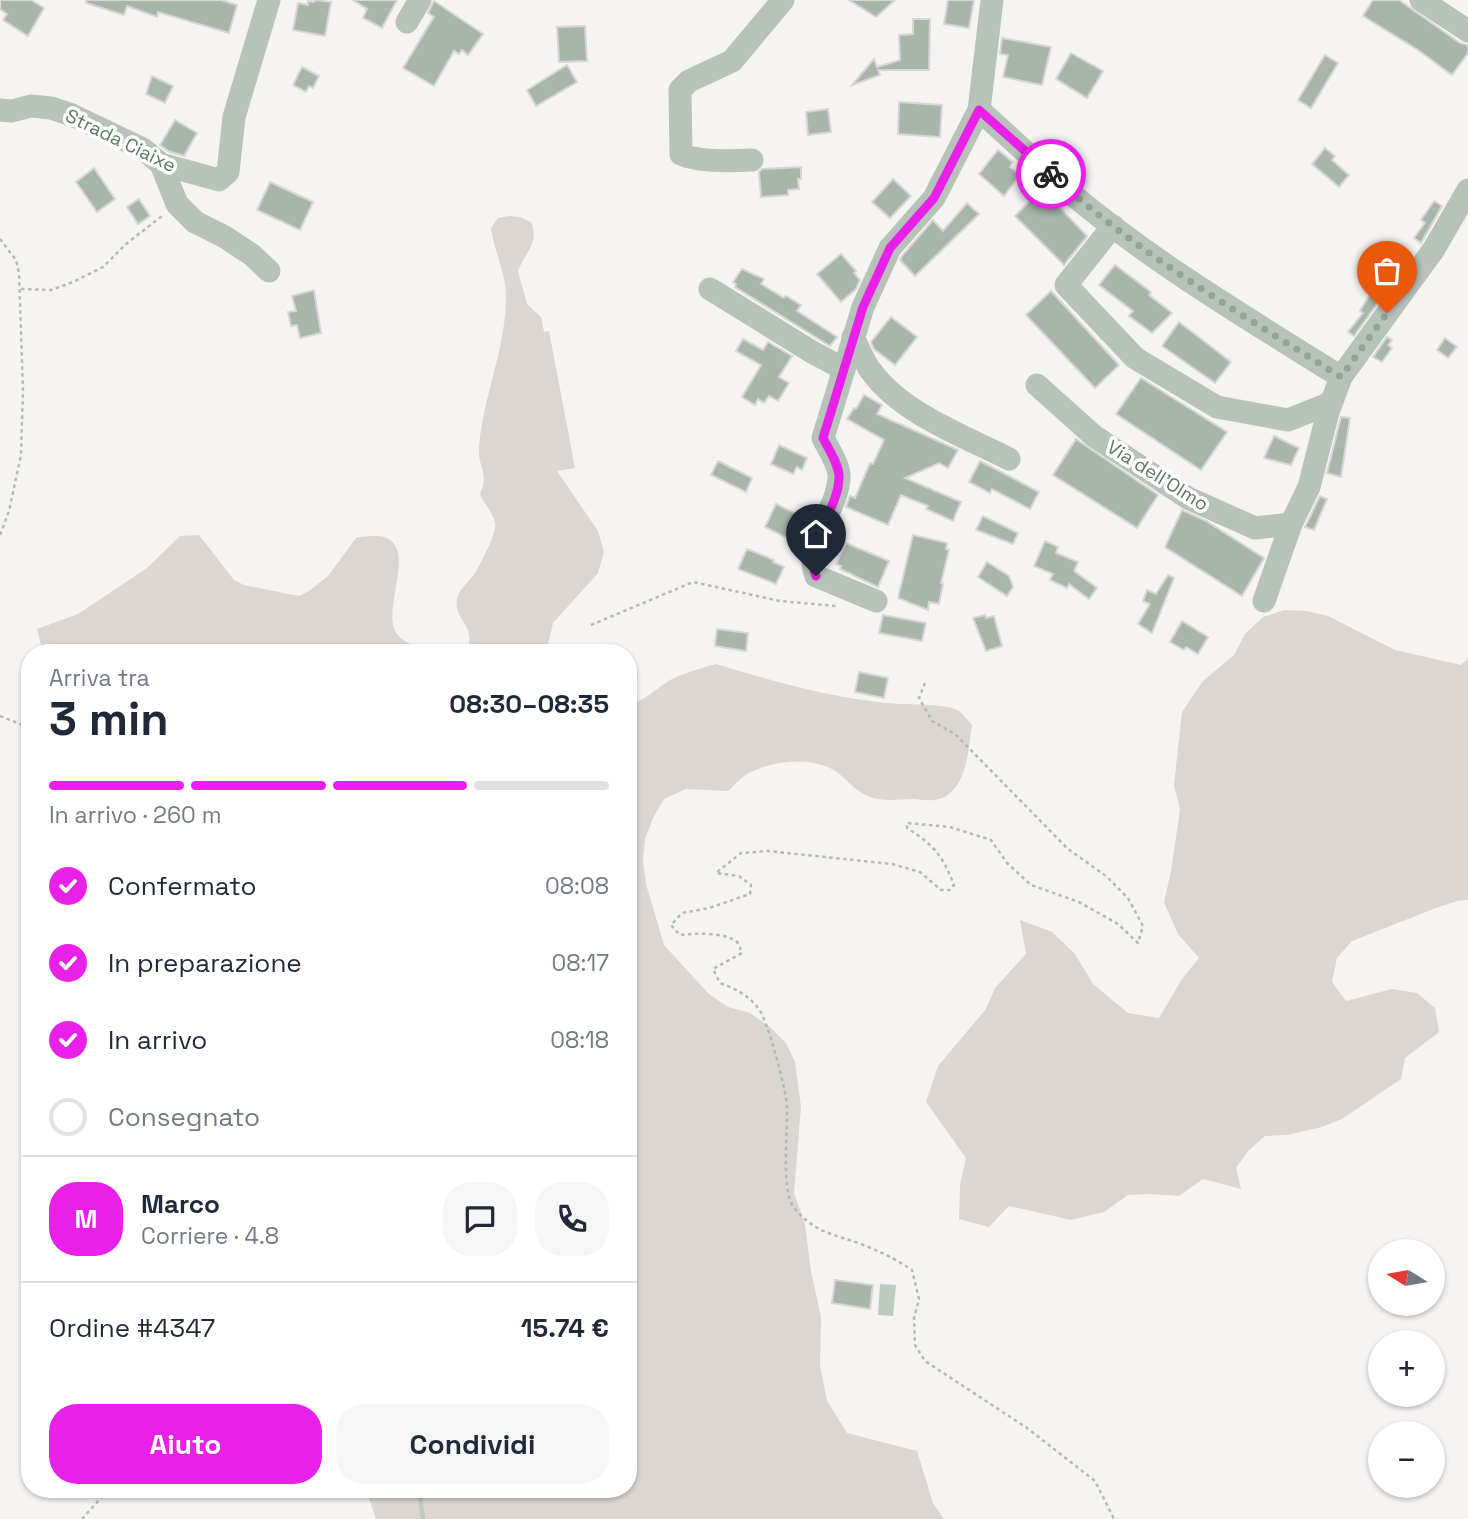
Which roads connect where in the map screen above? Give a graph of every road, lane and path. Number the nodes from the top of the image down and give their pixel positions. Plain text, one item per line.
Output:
1 (269, 0) edge
2 (420, 0) edge
3 (783, 0) edge
4 (992, 0) edge
5 (1421, 0) edge
6 (407, 22) dead end
7 (1468, 30) edge
8 (0, 110) edge
9 (979, 110) junction
10 (752, 160) dead end
11 (161, 164) junction
12 (1468, 190) edge
13 (177, 204) junction
14 (1113, 226) junction
15 (0, 239) edge
16 (269, 271) dead end
17 (21, 289) junction
18 (710, 289) dead end
19 (853, 337) junction
20 (844, 369) junction
21 (1341, 377) junction
22 (1037, 385) dead end
23 (1331, 403) junction
24 (1009, 459) dead end
25 (1291, 524) junction
26 (0, 536) edge
27 (876, 601) dead end
28 (1264, 601) dead end
29 (841, 606) dead end
30 (591, 625) dead end
31 (925, 683) dead end
32 (0, 716) edge
33 (21, 724) edge
34 (101, 1498) edge
35 (82, 1519) edge
36 (1114, 1519) edge

1 - 11 street, Strada Ciaixe
2 - 6 street
3 - 10 street
4 - 9 street
5 - 7 street
8 - 11 street, Strada Ciaixe
9 - 14 street
9 - 19 street
11 - 13 street
12 - 21 street
13 - 16 street
13 - 17 path
14 - 21 street
14 - 23 street
15 - 17 path
17 - 26 path
18 - 20 street
19 - 20 street
19 - 24 street
20 - 27 street
21 - 23 street
22 - 25 street, Via dell'Olmo
23 - 25 street
25 - 28 street
29 - 30 path
31 - 36 path
32 - 33 path
34 - 35 path

